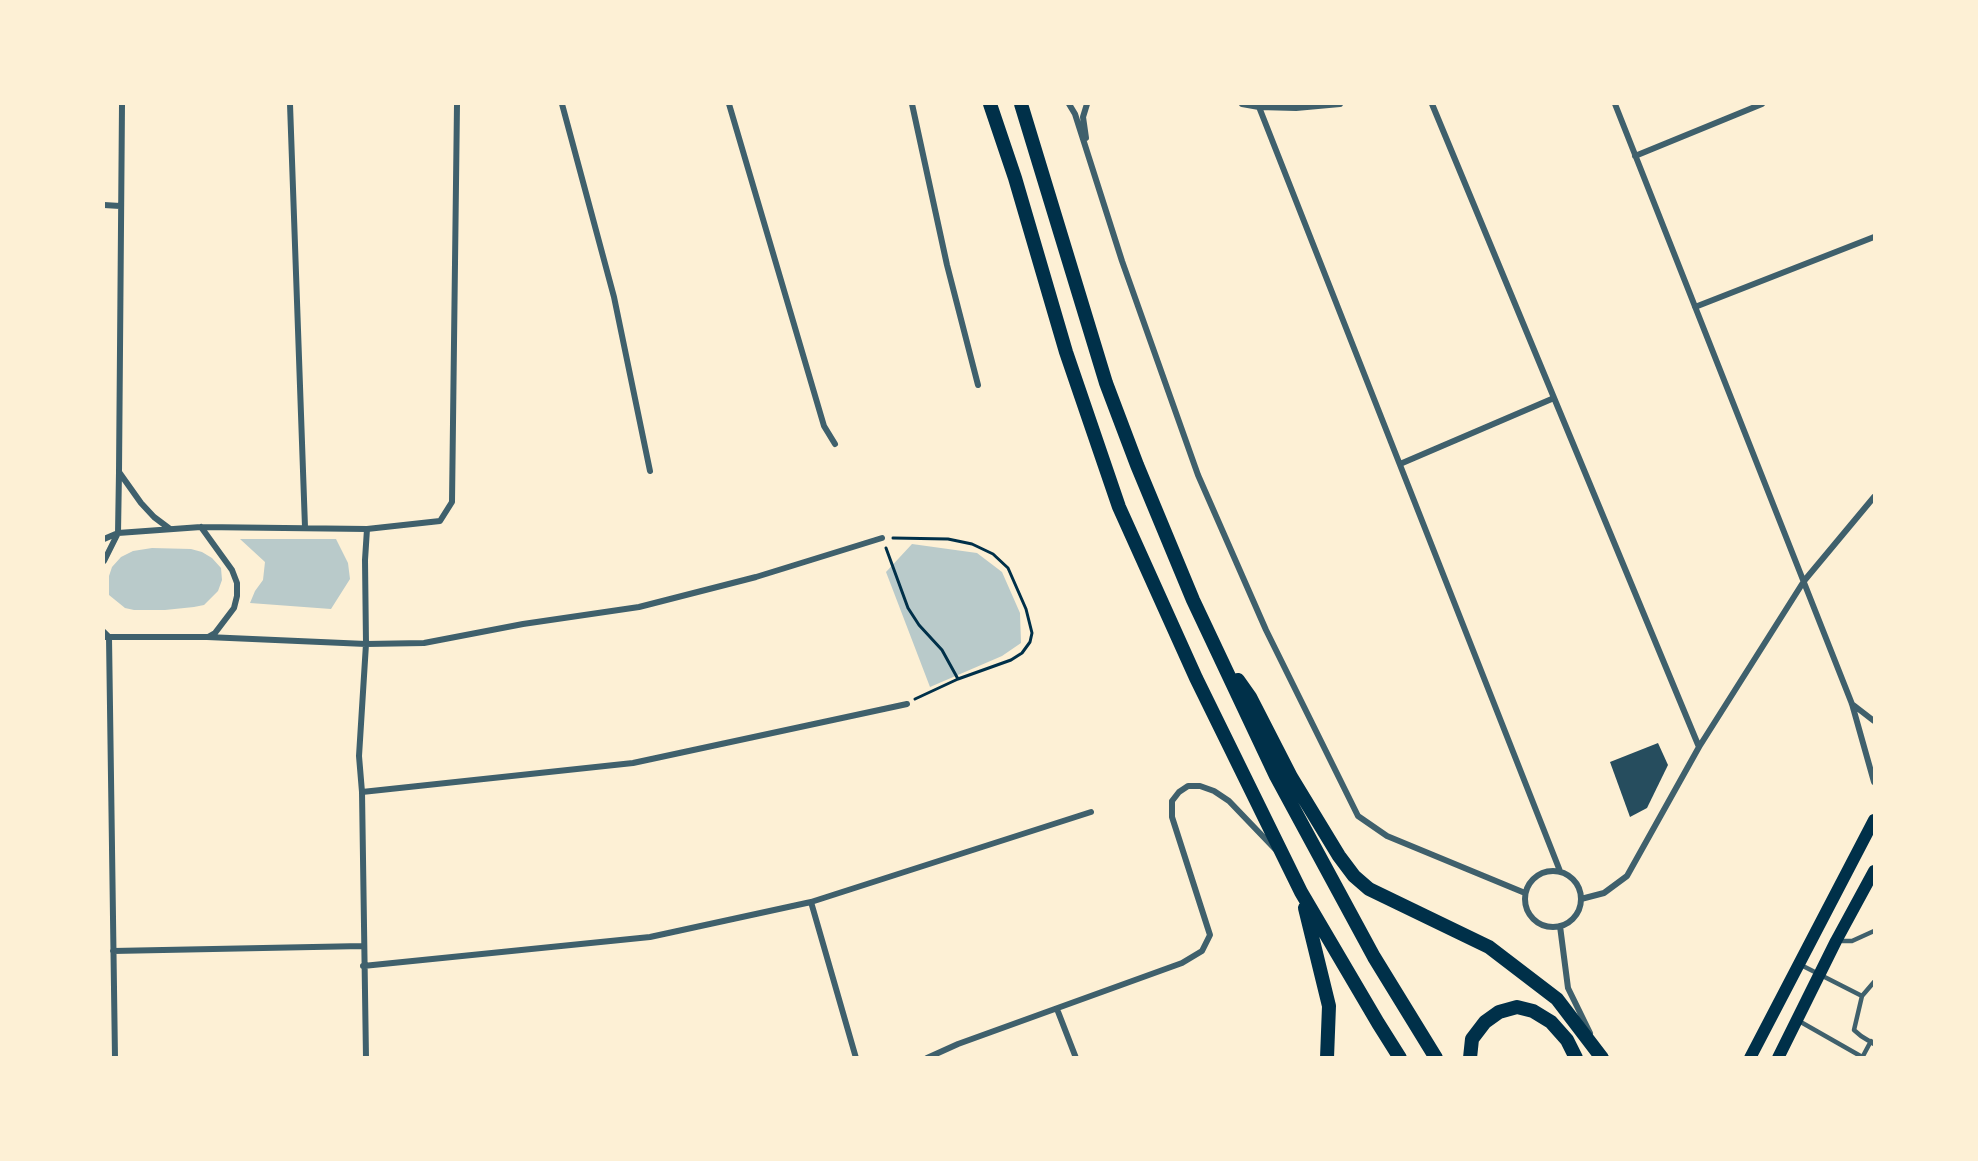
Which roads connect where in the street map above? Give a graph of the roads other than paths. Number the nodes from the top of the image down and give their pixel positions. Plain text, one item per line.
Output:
1 (122, 104) edge
2 (290, 104) edge
3 (457, 104) edge
4 (562, 104) edge
5 (729, 104) edge
6 (912, 104) edge
7 (990, 104) edge
8 (1021, 104) edge
9 (1069, 104) edge
10 (1087, 104) edge
11 (1242, 104) edge
12 (1340, 104) edge
13 (1432, 104) edge
14 (1615, 104) edge
15 (1762, 104) edge
16 (1259, 107) junction
17 (1635, 156) junction
18 (1094, 171) junction
19 (104, 205) edge
20 (120, 206) junction
21 (1875, 237) edge
22 (1695, 307) junction
23 (978, 385) dead end
24 (1554, 398) junction
25 (835, 444) dead end
26 (1400, 464) junction
27 (650, 471) dead end
28 (119, 472) junction
29 (1875, 497) edge
30 (201, 527) junction
31 (305, 527) junction
32 (171, 529) junction
33 (367, 529) junction
34 (118, 532) junction
35 (882, 538) road end
36 (104, 539) edge
37 (104, 561) edge
38 (1804, 581) junction
39 (105, 635) edge
40 (207, 637) junction
41 (1212, 639) junction
42 (366, 644) junction
43 (907, 704) road end
44 (1852, 704) junction
45 (1875, 721) edge
46 (1699, 747) junction
47 (1875, 782) edge
48 (362, 792) junction
49 (1091, 812) dead end
50 (1875, 820) edge
51 (1284, 858) junction
52 (1560, 871) junction
53 (1875, 871) edge
54 (1301, 892) junction
55 (1525, 893) junction
56 (1581, 899) junction
57 (811, 902) junction
58 (1560, 926) junction
59 (1875, 931) edge
60 (1836, 941) junction
61 (363, 946) junction
62 (113, 951) junction
63 (1798, 964) junction
64 (363, 966) junction
65 (1819, 972) junction
66 (1875, 982) edge
67 (1862, 996) junction
68 (1057, 1009) junction
69 (1796, 1019) junction
70 (1873, 1042) edge
71 (1602, 1056) edge
72 (1864, 1057) edge
73 (115, 1058) edge
74 (366, 1058) edge
75 (856, 1058) edge
76 (927, 1058) edge
77 (1076, 1058) edge
78 (1327, 1058) edge
79 (1400, 1058) edge
80 (1436, 1058) edge
81 (1470, 1058) edge
82 (1576, 1058) edge
83 (1750, 1058) edge
84 (1778, 1058) edge

1 - 20 street
2 - 31 street
3 - 33 street
4 - 27 street
5 - 25 street
6 - 23 street
7 - 51 highway
8 - 41 highway
9 - 18 street
10 - 18 street
11 - 16 street
12 - 16 street
13 - 24 street
14 - 17 street
15 - 17 street
16 - 26 street
17 - 22 street
18 - 55 street
19 - 20 street
20 - 28 street
21 - 22 street
22 - 38 street
24 - 26 street
24 - 46 street
26 - 52 street
28 - 32 street
28 - 34 street
29 - 38 street
30 - 31 street
30 - 32 street
30 - 40 street
31 - 33 street
32 - 34 street
33 - 42 street
34 - 36 street
34 - 37 street
35 - 42 street
38 - 44 street
38 - 46 street
39 - 40 street
39 - 62 street
40 - 42 street
41 - 71 highway
41 - 80 highway
42 - 48 street
43 - 48 street
44 - 45 street
44 - 47 street
46 - 56 street
48 - 61 street
49 - 57 street
50 - 63 main road
51 - 54 highway
51 - 68 street
52 - 55 street
52 - 56 street
53 - 60 main road
54 - 78 highway
54 - 79 highway
55 - 58 street
56 - 58 street
57 - 64 street
57 - 75 street
58 - 71 street
59 - 60 lane
60 - 65 main road
61 - 62 street
61 - 64 street
62 - 73 street
63 - 65 lane
63 - 83 main road
64 - 74 street
65 - 67 lane
65 - 69 main road
66 - 67 lane
67 - 70 lane
68 - 76 street
68 - 77 street
69 - 72 lane
69 - 84 main road
70 - 72 lane
81 - 82 highway

